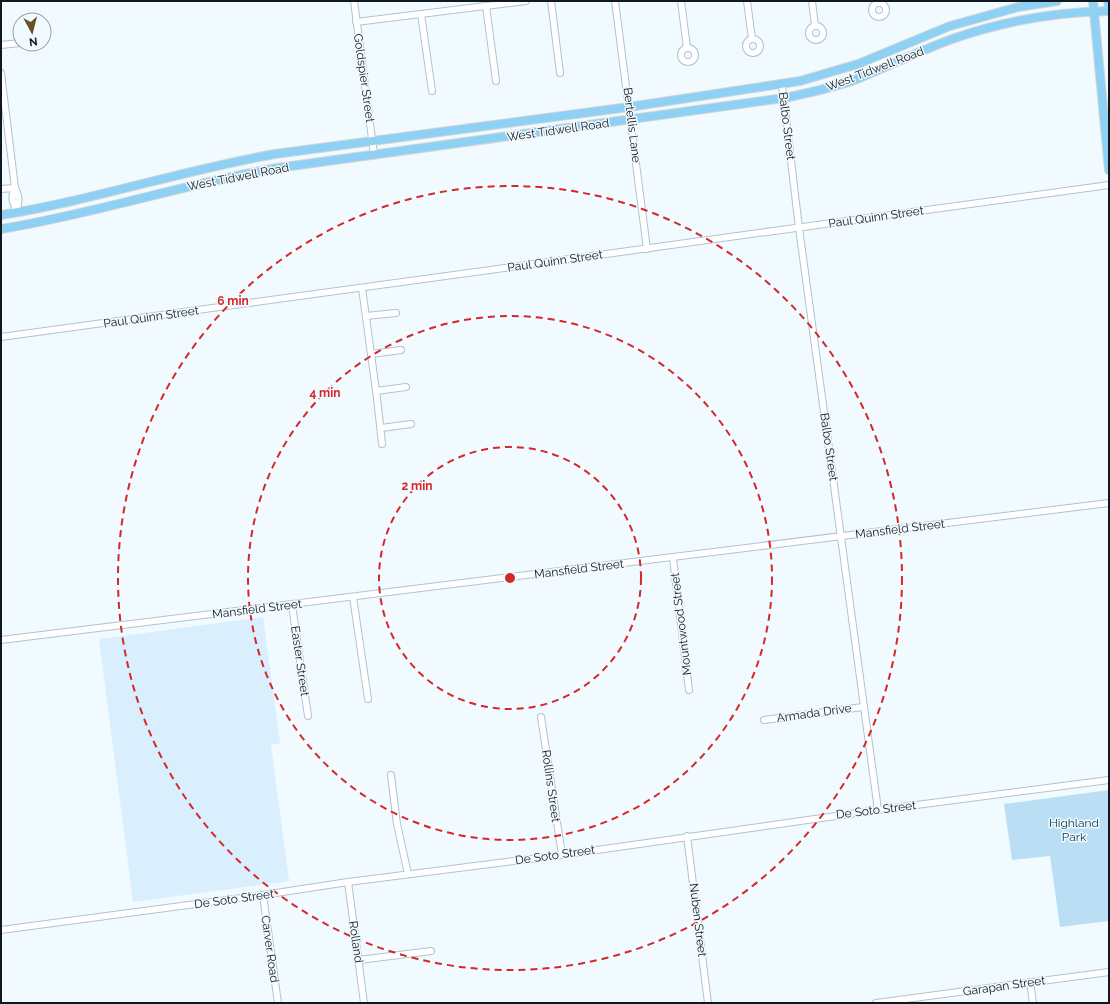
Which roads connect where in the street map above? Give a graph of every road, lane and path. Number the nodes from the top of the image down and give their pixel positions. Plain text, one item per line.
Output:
1 (354, 1) edge
2 (526, 1) edge
3 (551, 1) edge
4 (615, 1) edge
5 (681, 1) edge
6 (747, 1) edge
7 (812, 1) edge
8 (1057, 1) edge
9 (1093, 1) edge
10 (1108, 1) edge
11 (486, 6) junction
12 (1109, 6) edge
13 (998, 11) junction
14 (1094, 11) junction
15 (1109, 11) edge
16 (422, 14) junction
17 (356, 22) junction
18 (1001, 24) junction
19 (815, 26) dead end
20 (752, 39) dead end
21 (12, 44) edge
22 (1, 45) edge
23 (688, 48) dead end
24 (888, 52) junction
25 (893, 63) junction
26 (1, 73) edge
27 (560, 73) dead end
28 (496, 81) dead end
29 (782, 85) junction
30 (432, 91) dead end
31 (784, 98) junction
32 (629, 107) junction
33 (631, 120) junction
34 (500, 124) junction
35 (502, 137) junction
36 (372, 142) junction
37 (275, 154) junction
38 (374, 154) junction
39 (277, 168) junction
40 (1109, 170) edge
41 (177, 175) junction
42 (1109, 185) edge
43 (15, 188) junction
44 (181, 188) junction
45 (1, 189) edge
46 (17, 211) junction
47 (1, 215) edge
48 (799, 228) junction
49 (1, 229) edge
50 (647, 249) junction
51 (362, 288) junction
52 (396, 313) dead end
53 (366, 316) junction
54 (1, 337) edge
55 (401, 350) dead end
56 (371, 354) junction
57 (406, 387) dead end
58 (376, 391) junction
59 (411, 424) dead end
60 (381, 428) junction
61 (382, 444) dead end
62 (1109, 503) edge
63 (841, 537) junction
64 (673, 558) junction
65 (353, 597) junction
66 (292, 605) junction
67 (1, 640) edge
68 (689, 690) dead end
69 (368, 699) dead end
70 (864, 707) junction
71 (308, 716) dead end
72 (541, 717) dead end
73 (764, 720) dead end
74 (390, 775) dead end
75 (1109, 780) edge
76 (878, 810) junction
77 (687, 836) junction
78 (562, 855) junction
79 (408, 874) junction
80 (348, 882) junction
81 (263, 895) junction
82 (1, 930) edge
83 (432, 951) dead end
84 (359, 960) junction
85 (1109, 972) edge
86 (1030, 982) junction
87 (278, 1003) edge
88 (364, 1003) edge
89 (708, 1003) edge
90 (876, 1003) edge
91 (1033, 1003) edge

1 - 17 street, Goldspier Street
2 - 11 street
3 - 27 street
4 - 32 street, Bertellis Lane
5 - 23 street
6 - 20 street
7 - 19 street
8 - 13 main road, West Tidwell Road
9 - 14 main road
10 - 12 main road
11 - 16 street
11 - 28 street
13 - 18 main road
13 - 24 main road, West Tidwell Road
14 - 15 main road, West Tidwell Road
14 - 18 main road, West Tidwell Road
14 - 40 main road
16 - 17 street
16 - 30 street
17 - 36 street, Goldspier Street
18 - 25 main road, West Tidwell Road
21 - 22 street
24 - 25 main road
24 - 29 main road, West Tidwell Road
25 - 31 main road, West Tidwell Road
26 - 43 street
29 - 31 street, Balbo Street
29 - 32 main road, West Tidwell Road
31 - 33 main road, West Tidwell Road
31 - 48 street, Balbo Street
32 - 33 street, Bertellis Lane
32 - 34 main road, West Tidwell Road
33 - 35 main road, West Tidwell Road
33 - 50 street, Bertellis Lane
34 - 35 main road
34 - 36 main road, West Tidwell Road
35 - 38 main road, West Tidwell Road
36 - 37 main road, West Tidwell Road
36 - 38 street, Goldspier Street
37 - 39 main road
37 - 41 main road, West Tidwell Road
38 - 39 main road, West Tidwell Road
39 - 44 main road, West Tidwell Road
41 - 44 main road
41 - 46 main road, West Tidwell Road
42 - 48 street, Paul Quinn Street
43 - 45 street
43 - 46 street
44 - 49 main road, West Tidwell Road
46 - 47 main road, West Tidwell Road
48 - 50 street, Paul Quinn Street
48 - 63 street, Balbo Street
50 - 51 street, Paul Quinn Street
51 - 53 street
51 - 54 street, Paul Quinn Street
52 - 53 street
53 - 56 street
55 - 56 street
56 - 58 street
57 - 58 street
58 - 60 street
59 - 60 street
60 - 61 street
62 - 63 street, Mansfield Street
63 - 64 street, Mansfield Street
63 - 70 street, Balbo Street
64 - 65 street, Mansfield Street
64 - 68 street, Mountwood Street
65 - 66 street, Mansfield Street
65 - 69 street
66 - 67 street, Mansfield Street
66 - 71 street, Easter Street
70 - 73 street, Armada Drive
70 - 76 street, Balbo Street
72 - 78 street, Rollins Street
74 - 79 street
75 - 76 street, De Soto Street
76 - 77 street, De Soto Street
77 - 78 street, De Soto Street
77 - 89 street, Nuben Street
78 - 79 street, De Soto Street
79 - 80 street, De Soto Street
80 - 81 street, De Soto Street
80 - 84 street, Rolland
81 - 82 street, De Soto Street
81 - 87 street, Carver Road
83 - 84 street
84 - 88 street, Rolland
85 - 86 street, Garapan Street
86 - 90 street, Garapan Street
86 - 91 street

